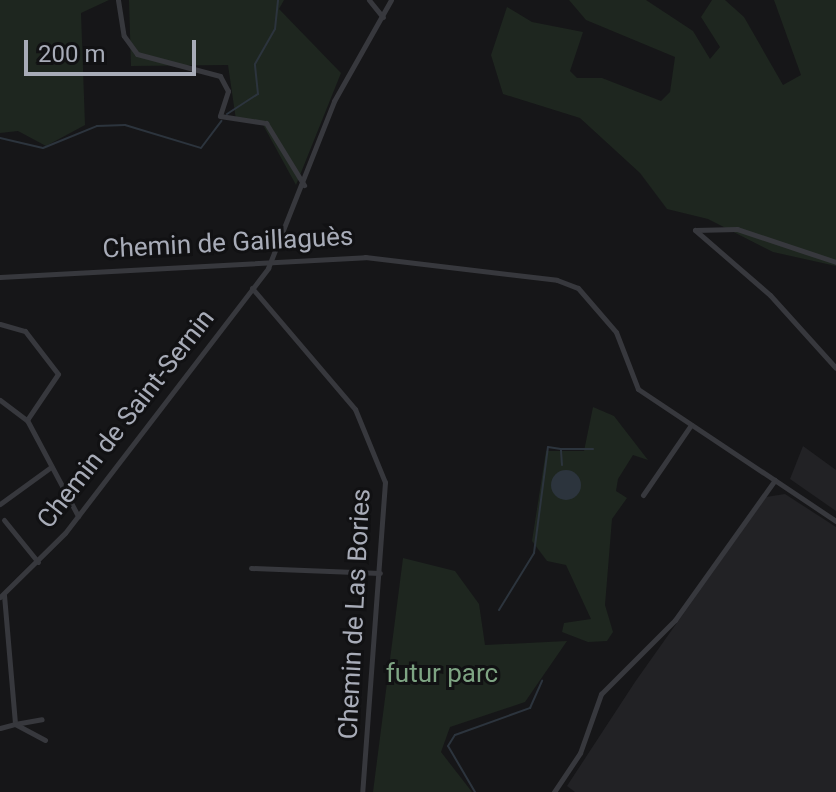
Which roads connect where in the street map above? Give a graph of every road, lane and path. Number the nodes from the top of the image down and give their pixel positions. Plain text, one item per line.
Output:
1 (118, 0) edge
2 (369, 0) edge
3 (391, 0) edge
4 (383, 17) junction
5 (304, 185) junction
6 (275, 257) junction
7 (836, 262) edge
8 (0, 277) edge
9 (252, 288) junction
10 (0, 324) edge
11 (836, 368) edge
12 (0, 400) edge
13 (27, 420) junction
14 (691, 425) junction
15 (51, 467) junction
16 (775, 480) junction
17 (643, 495) dead end
18 (0, 504) edge
19 (78, 516) junction
20 (4, 520) dead end
21 (836, 521) edge
22 (38, 562) junction
23 (251, 568) dead end
24 (380, 573) junction
25 (2, 595) edge
26 (42, 719) dead end
27 (15, 724) junction
28 (0, 728) edge
29 (45, 740) dead end
30 (362, 792) edge
31 (554, 792) edge

1 - 5 street
2 - 4 street
3 - 4 street, Chemin de Saint-Sernin
4 - 5 street, Chemin de Saint-Sernin
5 - 6 street, Chemin de Saint-Sernin
6 - 8 street, Chemin de Gaillaguès
6 - 9 street, Chemin de Saint-Sernin
6 - 14 street, Chemin de Gaillaguès
7 - 11 street
9 - 19 street, Chemin de Saint-Sernin
9 - 24 street, Chemin de Las Bories
10 - 13 street
12 - 13 street
13 - 15 street
14 - 16 street, Chemin de Gaillaguès
14 - 17 street
15 - 18 street
15 - 19 street
16 - 21 street, Chemin de Gaillaguès
16 - 31 street
19 - 22 street, Chemin de Saint-Sernin
20 - 22 street
22 - 25 street, Chemin de Saint-Sernin
23 - 24 street
24 - 30 street, Chemin de Las Bories
25 - 27 street
26 - 27 street
27 - 28 street
27 - 29 street

